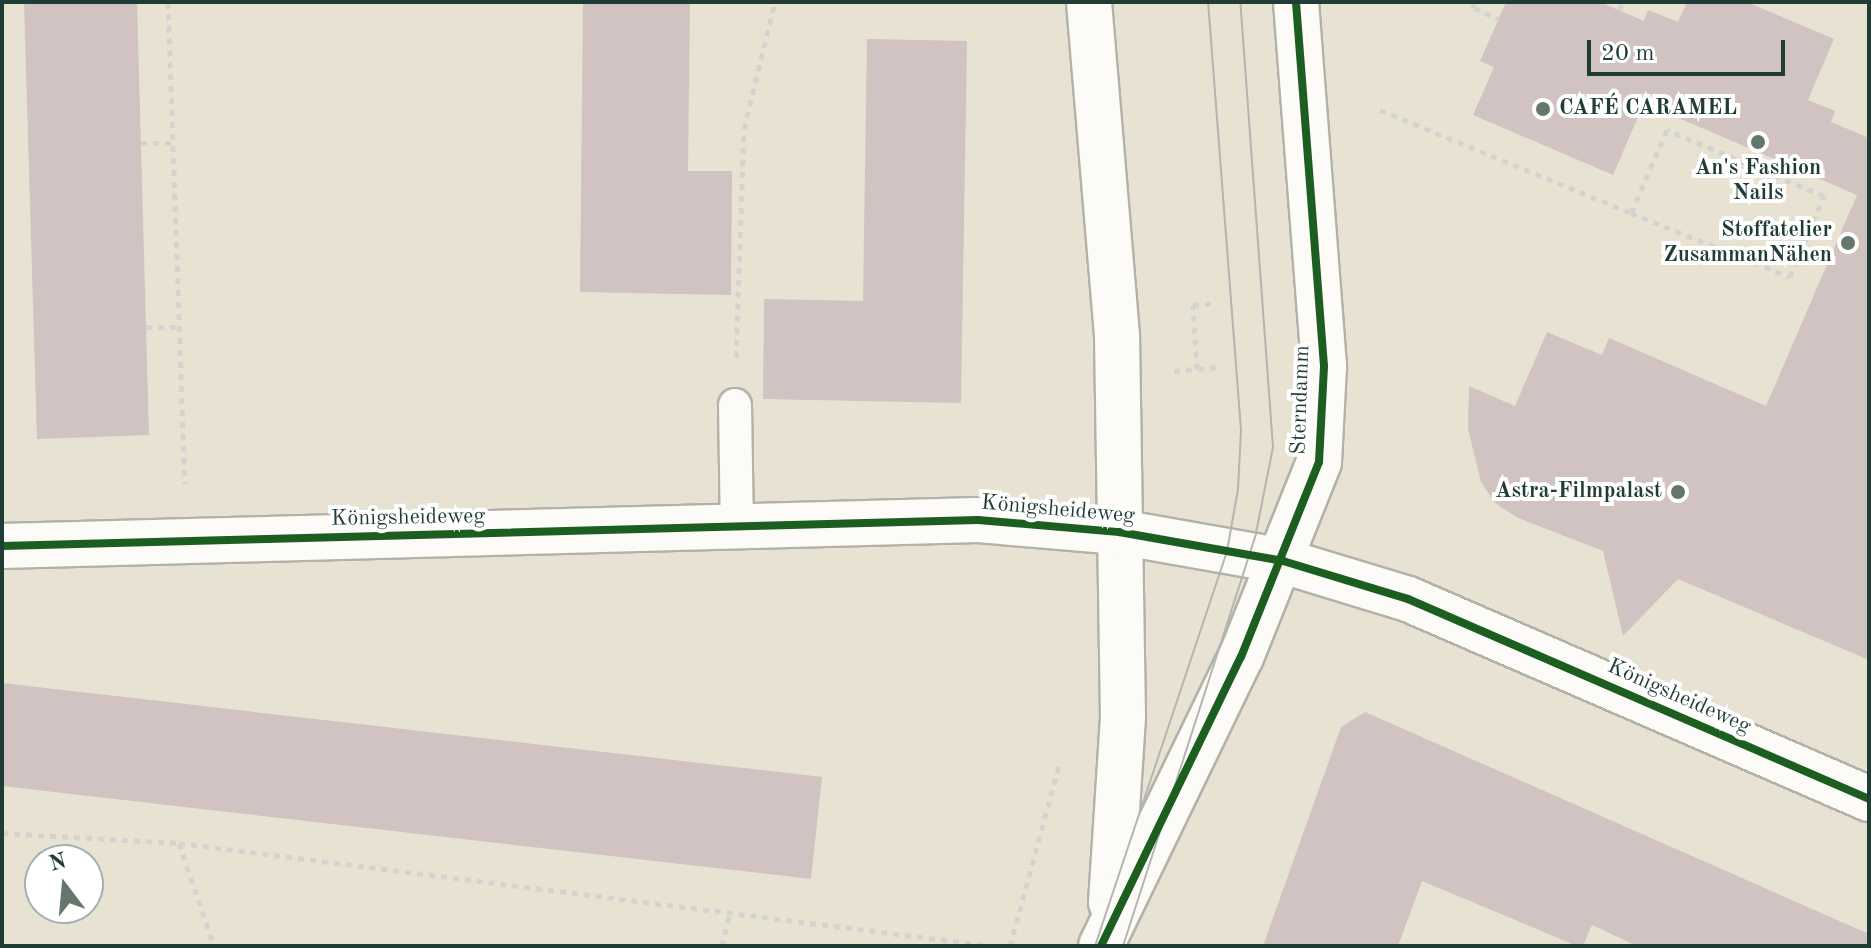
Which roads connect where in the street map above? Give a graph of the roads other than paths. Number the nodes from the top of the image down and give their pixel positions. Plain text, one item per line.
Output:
1 (1089, 2) edge
2 (1296, 2) edge
3 (735, 405) road end
4 (737, 528) junction
5 (1119, 532) junction
6 (2, 546) edge
7 (1283, 561) junction
8 (1869, 799) edge
9 (1106, 934) edge

1 - 5 street, Sterndamm
2 - 7 street, Sterndamm
3 - 4 lane
4 - 5 street, Königsheideweg
4 - 6 street, Königsheideweg
5 - 7 street, Königsheideweg
5 - 9 street, Sterndamm
7 - 8 street, Königsheideweg
7 - 9 street, Sterndamm

